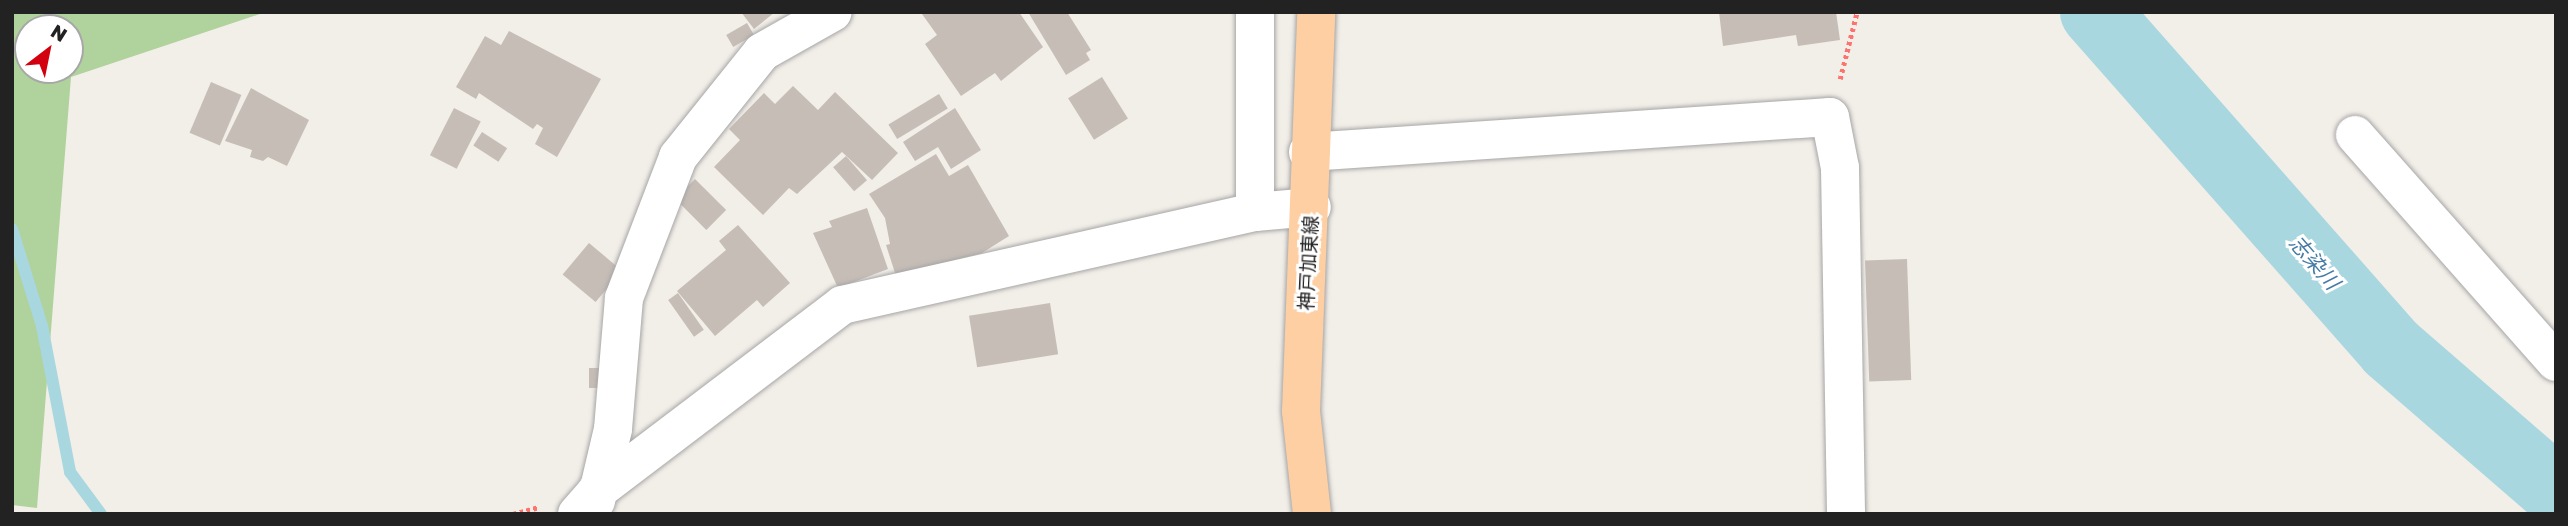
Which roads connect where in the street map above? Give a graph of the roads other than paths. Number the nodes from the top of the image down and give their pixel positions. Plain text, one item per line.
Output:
1 (833, 12) edge
2 (1255, 12) edge
3 (1316, 12) edge
4 (2355, 135) dead end
5 (1308, 152) junction
6 (1312, 207) junction
7 (1255, 212) junction
8 (2556, 362) edge
9 (590, 506) edge
10 (1312, 514) edge
11 (1846, 514) edge

1 - 9 street
2 - 7 street
3 - 5 main road, 神戸加東線
4 - 8 street
5 - 6 main road, 神戸加東線
5 - 11 street
6 - 7 street
6 - 10 main road, 神戸加東線
7 - 9 street

